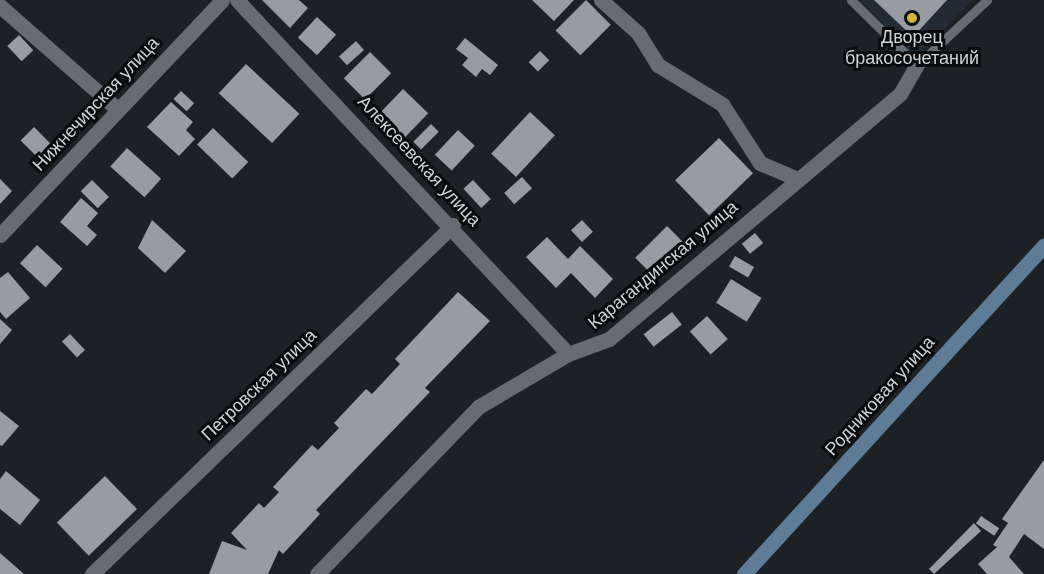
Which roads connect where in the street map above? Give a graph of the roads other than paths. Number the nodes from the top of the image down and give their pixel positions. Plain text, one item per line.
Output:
1 (222, 0) edge
2 (237, 0) edge
3 (602, 0) edge
4 (852, 0) edge
5 (987, 0) edge
6 (0, 6) edge
7 (917, 65) junction
8 (116, 108) junction
9 (795, 178) junction
10 (453, 225) junction
11 (0, 235) edge
12 (1044, 245) edge
13 (568, 354) junction
14 (92, 574) edge
15 (316, 574) edge
16 (744, 574) edge

1 - 8 street, Нижнечирская улица
2 - 10 street, Алексеевская улица
3 - 9 street
4 - 7 lane
5 - 7 lane
6 - 8 street
7 - 9 street, Карагандинская улица
8 - 11 street, Нижнечирская улица
9 - 13 street, Карагандинская улица
10 - 13 street, Алексеевская улица
10 - 14 street, Петровская улица
12 - 16 main road, Родниковая улица
13 - 15 street, Карагандинская улица

